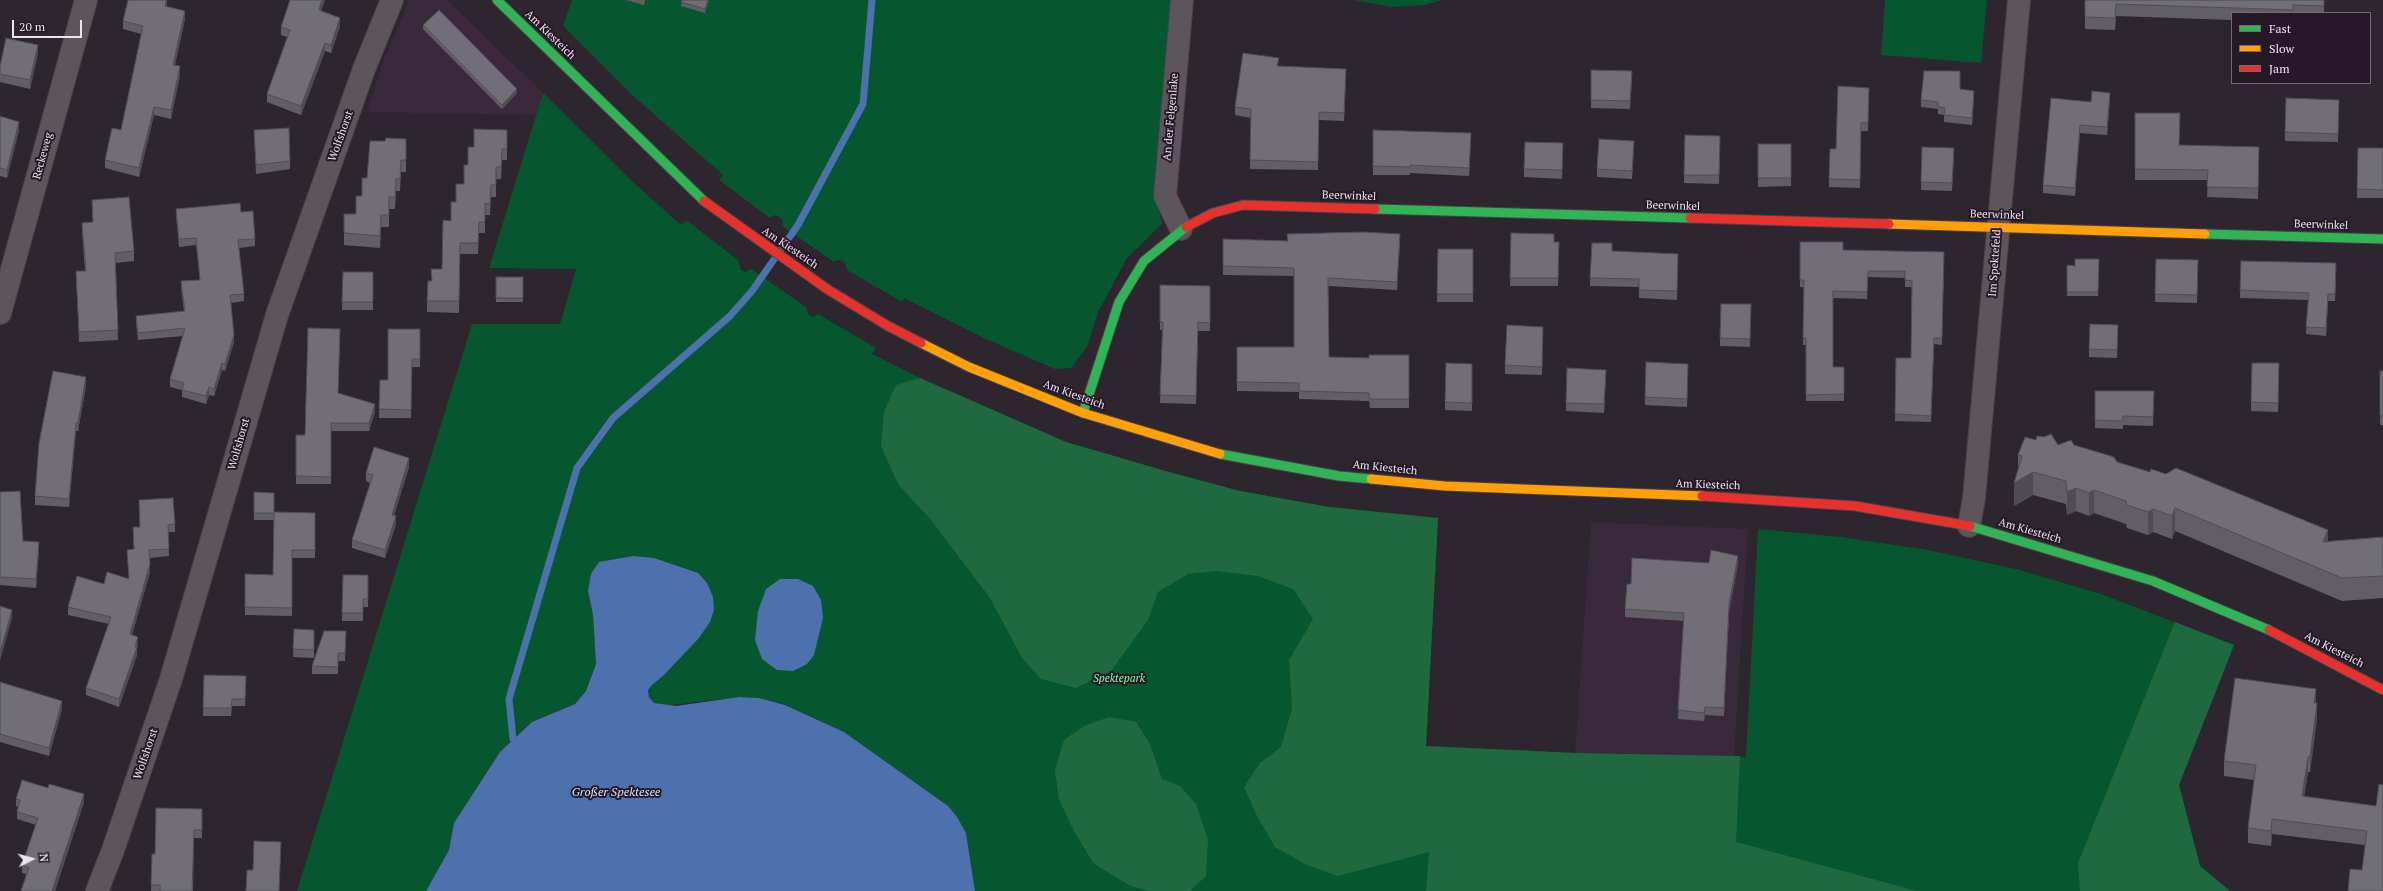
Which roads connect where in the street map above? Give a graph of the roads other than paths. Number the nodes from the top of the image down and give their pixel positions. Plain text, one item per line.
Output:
1 (86, 0) edge
2 (392, 0) edge
3 (497, 0) edge
4 (1182, 0) edge
5 (2019, 0) edge
6 (1998, 227) junction
7 (1181, 229) junction
8 (2383, 239) edge
9 (0, 313) edge
10 (1083, 413) junction
11 (1969, 526) junction
12 (2383, 690) edge
13 (97, 891) edge

1 - 9 street, Reckeweg
2 - 13 street, Wolfshorst
3 - 10 street, Am Kiesteich
4 - 7 street, An der Felgenlake
5 - 6 street, Im Spektefeld
6 - 7 street, Beerwinkel
6 - 8 street, Beerwinkel
6 - 11 street, Im Spektefeld
7 - 10 street, Beerwinkel
10 - 11 street, Am Kiesteich
11 - 12 street, Am Kiesteich

